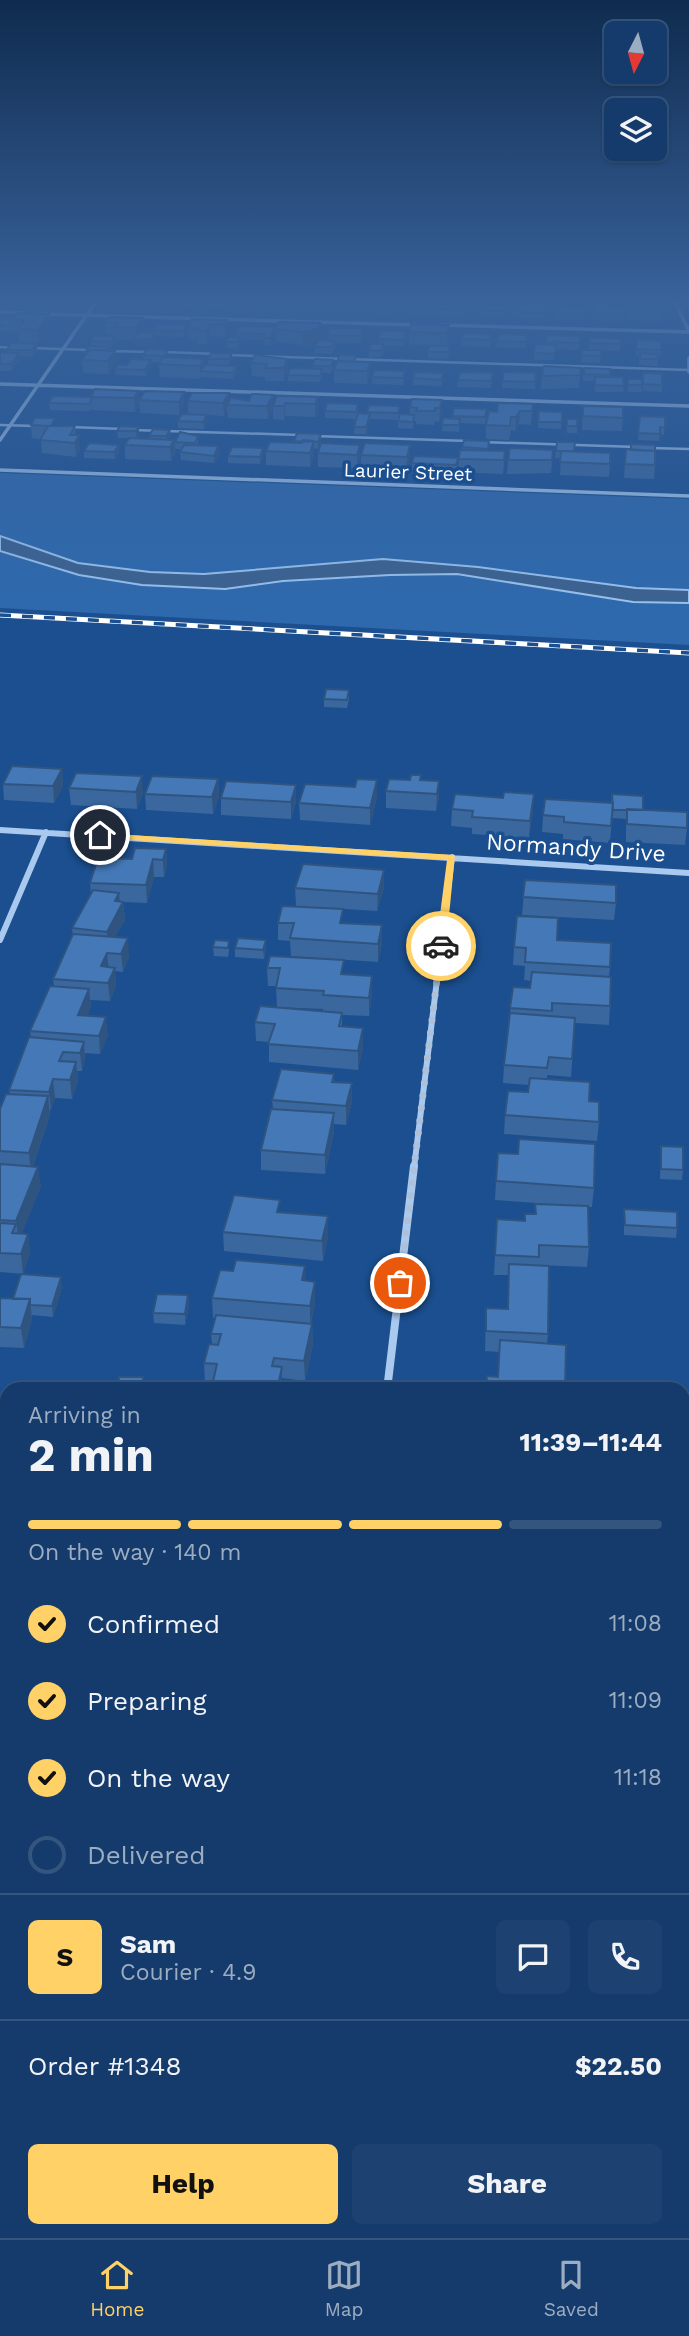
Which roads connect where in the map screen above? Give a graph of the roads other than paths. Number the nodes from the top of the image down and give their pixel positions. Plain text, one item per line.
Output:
1 (25, 404) edge
2 (641, 404) edge
3 (689, 406) edge
4 (0, 425) edge
5 (10, 425) junction
6 (38, 426) edge
7 (66, 427) edge
8 (0, 440) edge
9 (689, 449) edge
10 (0, 470) edge
11 (689, 496) edge
12 (0, 830) edge
13 (47, 832) junction
14 (452, 858) junction
15 (689, 873) edge
16 (0, 940) edge
17 (388, 1382) edge

1 - 5 street
2 - 3 street
4 - 5 lane
5 - 6 lane
5 - 8 street
7 - 9 lane
10 - 11 street, Laurier Street
12 - 13 street, Normandy Drive
13 - 14 street, Normandy Drive
13 - 16 street
14 - 15 street, Normandy Drive
14 - 17 street

